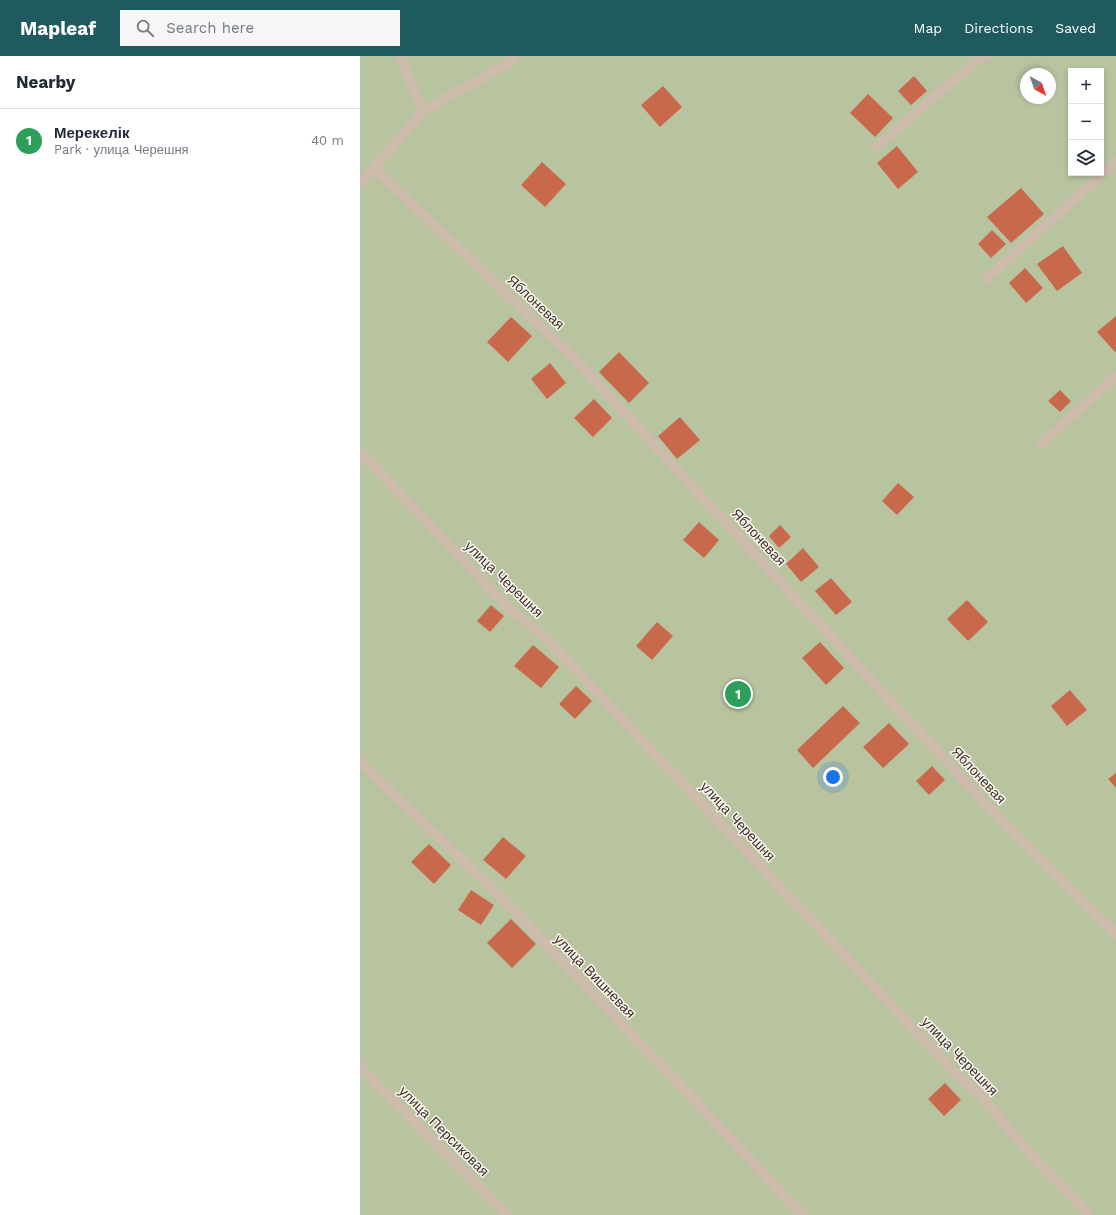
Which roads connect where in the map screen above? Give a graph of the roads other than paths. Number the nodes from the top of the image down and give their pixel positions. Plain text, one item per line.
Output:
1 (400, 56) edge
2 (514, 56) edge
3 (987, 56) edge
4 (424, 112) junction
5 (877, 146) dead end
6 (1116, 162) edge
7 (374, 168) junction
8 (360, 184) edge
9 (987, 278) dead end
10 (1116, 376) edge
11 (1041, 444) dead end
12 (360, 452) edge
13 (360, 762) edge
14 (1116, 934) edge
15 (360, 1067) edge
16 (508, 1215) edge
17 (803, 1215) edge
18 (1089, 1215) edge

1 - 4 street
2 - 4 street
3 - 5 street
4 - 7 street
6 - 9 street
7 - 8 street
7 - 14 street, Яблоневая
10 - 11 street
12 - 18 street, улица Черешня
13 - 17 street, улица Вишневая
15 - 16 street, улица Персиковая

